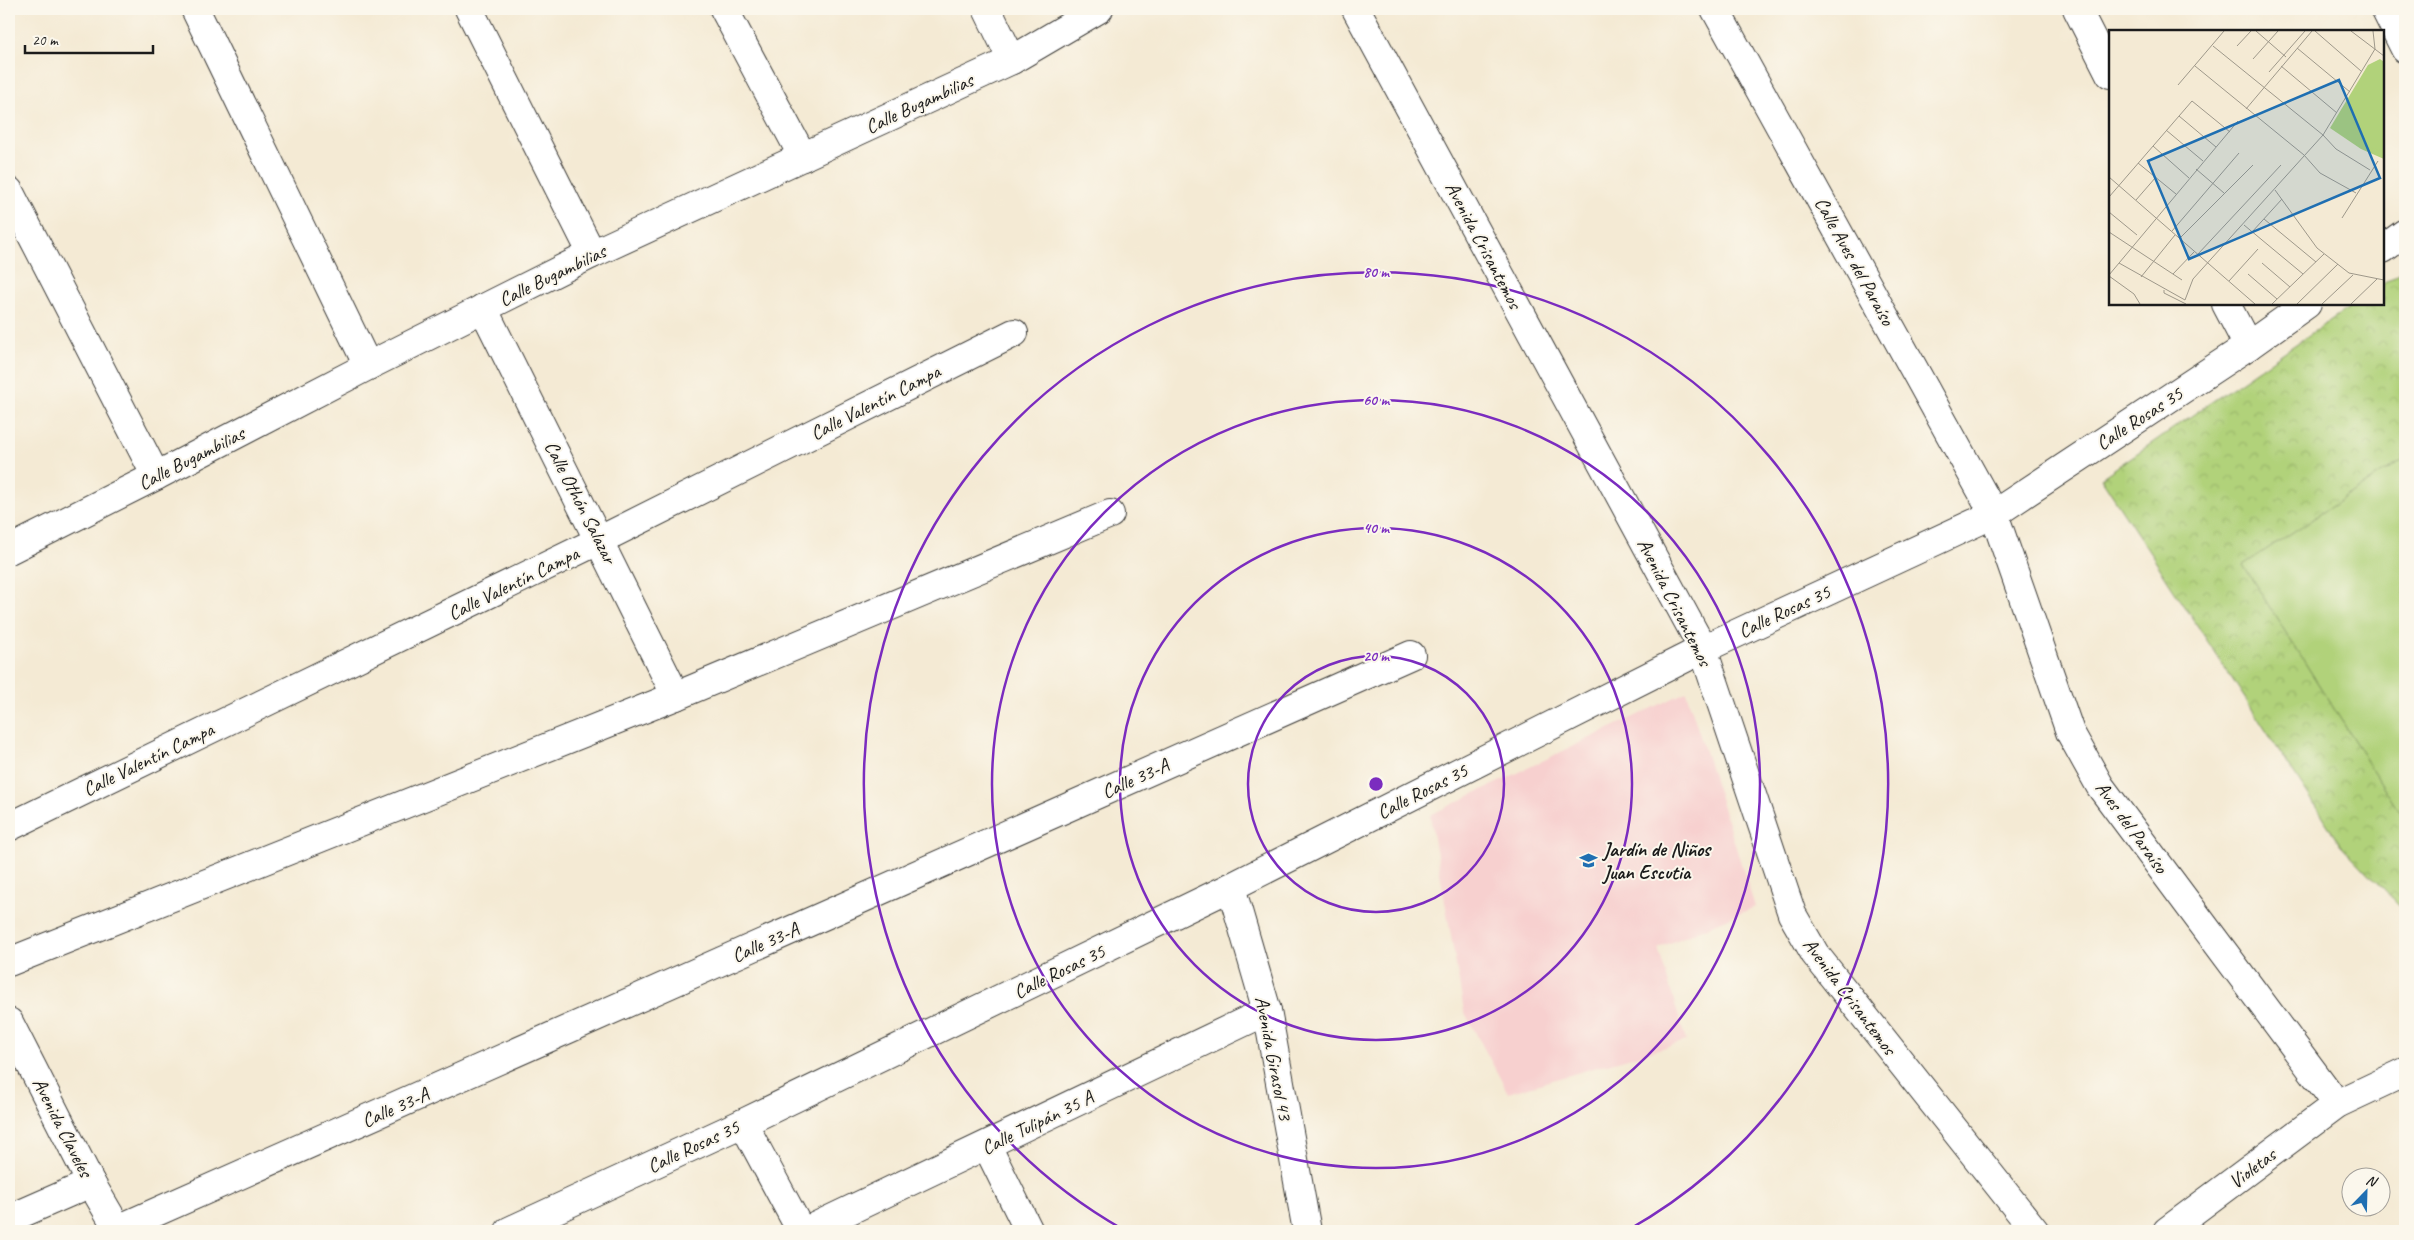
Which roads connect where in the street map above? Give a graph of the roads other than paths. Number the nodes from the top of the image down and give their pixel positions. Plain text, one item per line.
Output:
1 (195, 9) edge
2 (469, 9) edge
3 (724, 9) edge
4 (987, 9) edge
5 (1099, 9) edge
6 (1356, 9) edge
7 (1715, 9) edge
8 (2077, 9) edge
9 (2385, 9) edge
10 (2405, 49) edge
11 (1012, 60) junction
12 (2109, 72) edge
13 (803, 157) junction
14 (11, 202) edge
15 (2405, 233) edge
16 (2384, 248) edge
17 (592, 254) junction
18 (2227, 305) edge
19 (2306, 305) edge
20 (483, 308) junction
21 (1014, 333) dead end
22 (2248, 346) junction
23 (368, 366) junction
24 (156, 476) junction
25 (1110, 514) dead end
26 (1994, 514) junction
27 (600, 540) junction
28 (9, 550) edge
29 (1703, 649) junction
30 (1411, 655) dead end
31 (676, 696) junction
32 (9, 826) edge
33 (1231, 887) junction
34 (9, 962) edge
35 (1267, 1011) junction
36 (9, 1022) edge
37 (2405, 1072) edge
38 (2337, 1104) junction
39 (743, 1123) junction
40 (987, 1146) junction
41 (92, 1182) junction
42 (9, 1219) edge
43 (119, 1230) edge
44 (509, 1231) edge
45 (801, 1231) edge
46 (806, 1231) edge
47 (1029, 1231) edge
48 (1307, 1231) edge
49 (2035, 1231) edge
50 (2167, 1231) edge

1 - 23 street
2 - 17 street
3 - 13 street
4 - 11 street
5 - 11 street, Calle Bugambilias
6 - 29 street, Avenida Crisantemos
7 - 26 street, Calle Aves del Paraíso
8 - 12 street
9 - 10 street
11 - 13 street, Calle Bugambilias
13 - 17 street, Calle Bugambilias
14 - 24 street
15 - 16 street
17 - 20 street, Calle Bugambilias
18 - 22 street
19 - 22 street, Calle Rosas 35
20 - 23 street, Calle Bugambilias
20 - 27 street, Calle Othón Salazar
21 - 27 street, Calle Valentín Campa
22 - 26 street, Calle Rosas 35
23 - 24 street, Calle Bugambilias
24 - 28 street, Calle Bugambilias
25 - 31 street
26 - 29 street, Calle Rosas 35
26 - 38 street, Aves del Paraíso
27 - 31 street, Calle Othón Salazar
27 - 32 street, Calle Valentín Campa
29 - 33 street, Calle Rosas 35
29 - 49 street, Avenida Crisantemos
30 - 43 street, Calle 33-A
31 - 34 street
33 - 35 street, Avenida Girasol 43
33 - 39 street, Calle Rosas 35
35 - 40 street, Calle Tulipán 35 A
35 - 48 street, Avenida Girasol 43
36 - 41 street, Avenida Claveles
37 - 38 street, Violetas
38 - 50 street, Violetas
39 - 44 street, Calle Rosas 35
39 - 45 street
40 - 46 street, Calle Tulipán 35 A
40 - 47 street
41 - 42 street
41 - 43 street, Avenida Claveles

